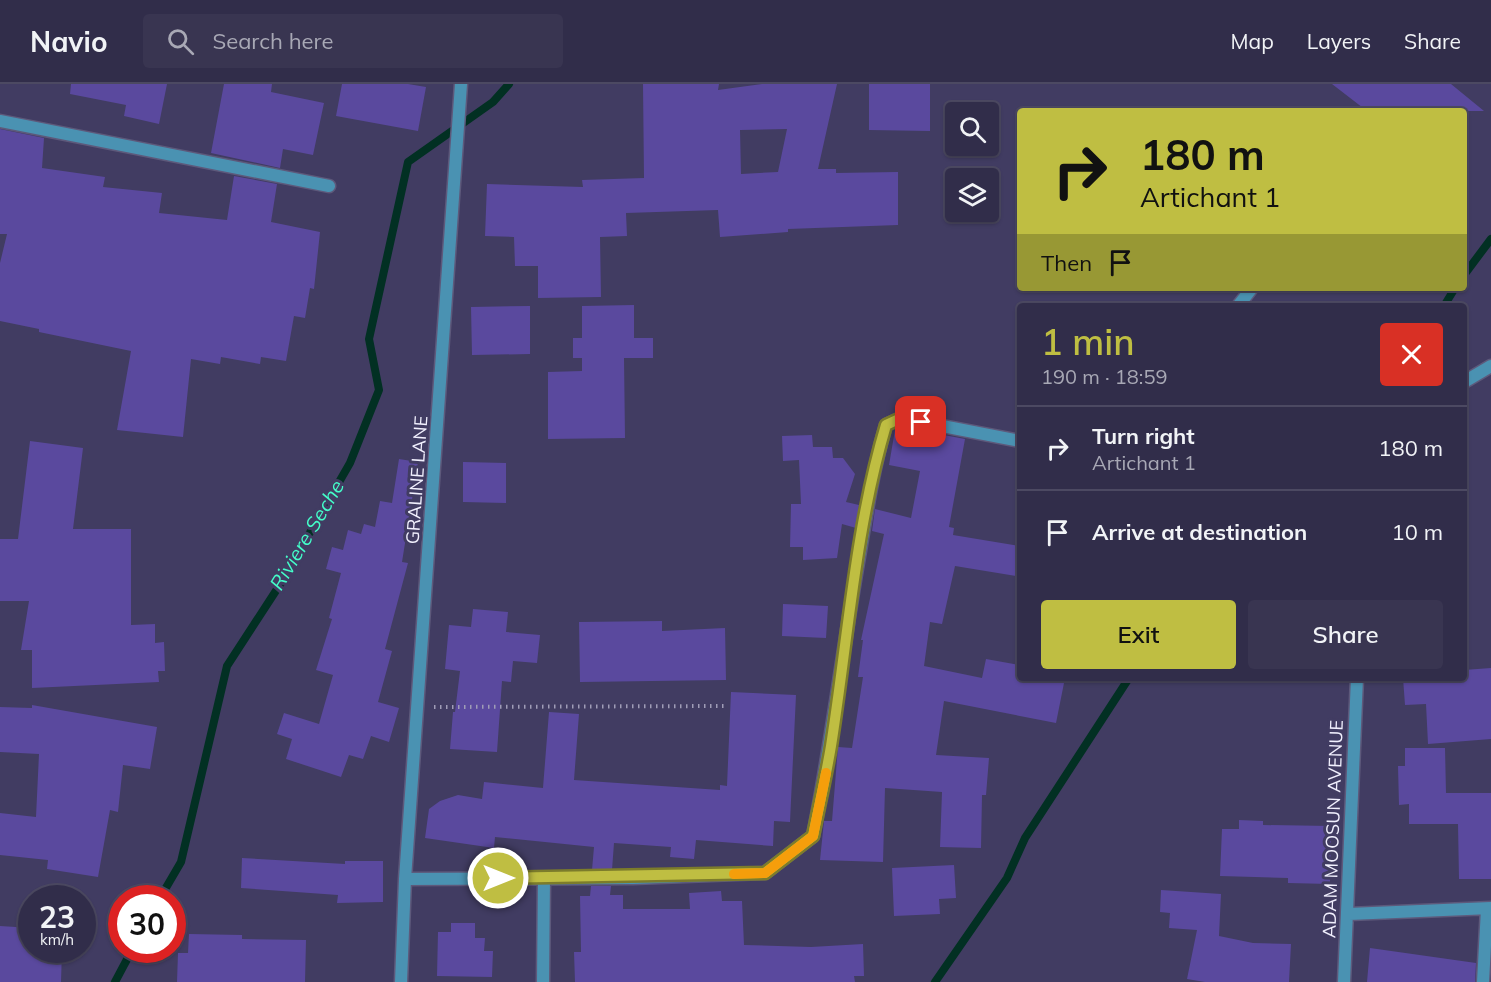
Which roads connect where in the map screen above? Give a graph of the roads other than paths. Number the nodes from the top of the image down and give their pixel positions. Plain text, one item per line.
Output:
1 (461, 84) edge
2 (0, 121) edge
3 (329, 186) dead end
4 (1250, 291) edge
5 (1240, 303) edge
6 (1491, 366) edge
7 (1467, 380) edge
8 (1017, 440) edge
9 (1357, 681) edge
10 (544, 878) junction
11 (405, 879) junction
12 (1489, 908) edge
13 (1348, 914) junction
14 (401, 982) edge
15 (543, 982) edge
16 (1344, 982) edge
17 (1483, 982) edge

1 - 11 street, GRALINE LANE
2 - 3 street
4 - 5 street
6 - 7 street
8 - 10 street
9 - 13 street, ADAM MOOSUN AVENUE
10 - 11 street
10 - 15 street
11 - 14 street, GRALINE LANE
12 - 13 street
12 - 17 street
13 - 16 street, ADAM MOOSUN AVENUE

